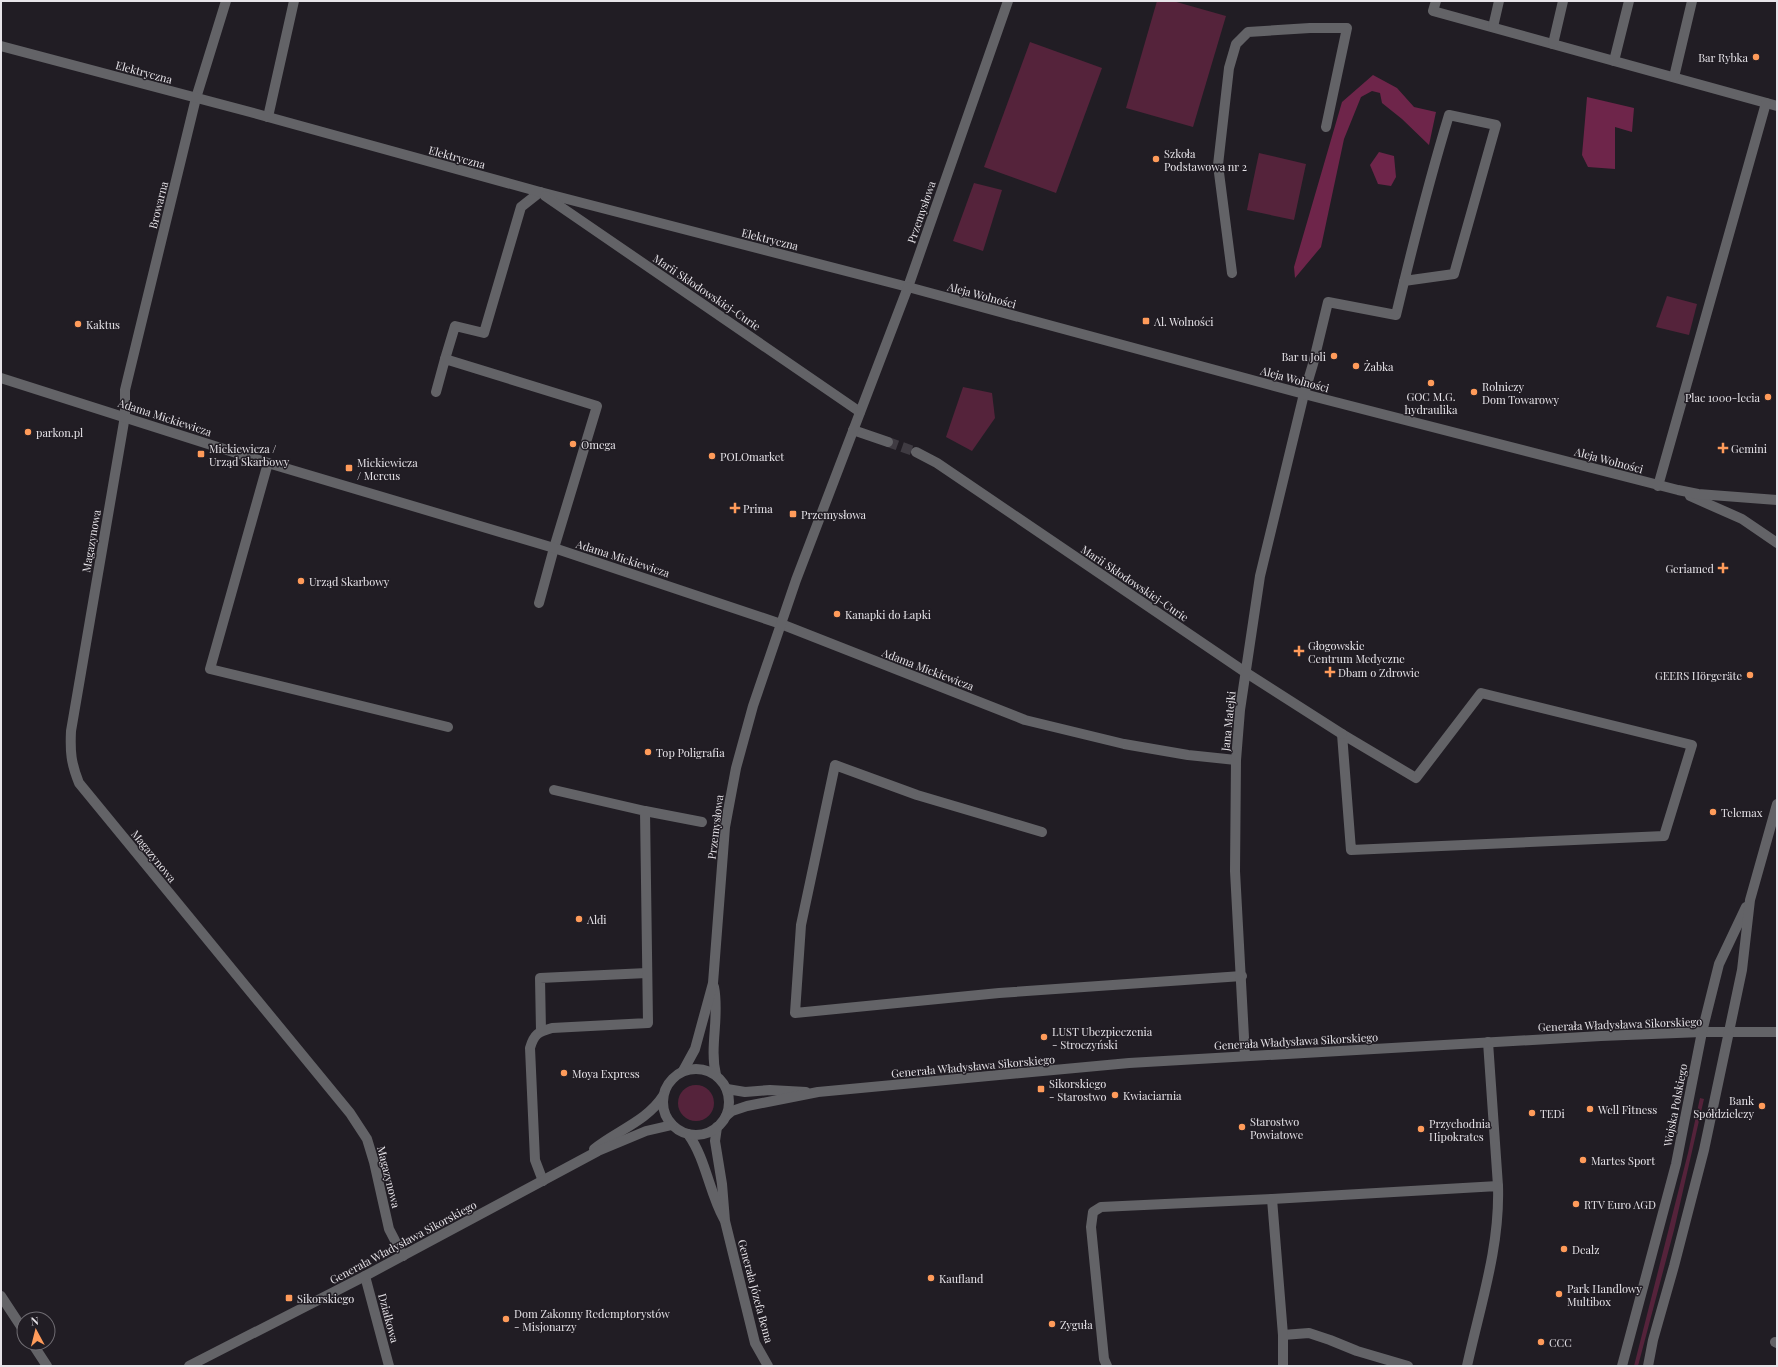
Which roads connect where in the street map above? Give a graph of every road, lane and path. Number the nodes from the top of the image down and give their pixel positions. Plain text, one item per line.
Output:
1 (226, 1) edge
2 (294, 1) edge
3 (1008, 1) edge
4 (1436, 1) edge
5 (1499, 1) edge
6 (1563, 1) edge
7 (1629, 1) edge
8 (1692, 1) edge
9 (1493, 27) junction
10 (1553, 44) junction
11 (1, 46) edge
12 (1614, 61) junction
13 (1674, 77) junction
14 (196, 98) junction
15 (1766, 103) junction
16 (1777, 106) edge
17 (268, 117) junction
18 (1326, 127) dead end
19 (540, 192) junction
20 (1232, 273) dead end
21 (1404, 281) junction
22 (908, 287) junction
23 (445, 359) junction
24 (1, 378) edge
25 (436, 392) dead end
26 (1304, 394) junction
27 (860, 412) junction
28 (125, 416) junction
29 (853, 430) junction
30 (888, 442) tunnel mouth
31 (916, 452) tunnel mouth
32 (268, 463) junction
33 (1658, 486) junction
34 (1678, 490) junction
35 (1777, 500) edge
36 (1777, 543) edge
37 (554, 548) junction
38 (540, 604) dead end
39 (781, 624) junction
40 (1245, 672) junction
41 (448, 727) dead end
42 (1342, 734) junction
43 (1236, 760) junction
44 (554, 790) dead end
45 (1777, 804) edge
46 (645, 811) junction
47 (702, 822) dead end
48 (1042, 832) dead end
49 (1750, 900) junction
50 (647, 973) junction
51 (1242, 976) junction
52 (713, 983) junction
53 (541, 1031) junction
54 (1702, 1032) junction
55 (1728, 1032) junction
56 (1777, 1032) edge
57 (1488, 1042) junction
58 (1245, 1056) junction
59 (683, 1071) junction
60 (716, 1075) junction
61 (727, 1089) junction
62 (818, 1092) junction
63 (663, 1096) junction
64 (726, 1116) junction
65 (672, 1125) junction
66 (717, 1127) junction
67 (688, 1134) junction
68 (584, 1158) junction
69 (543, 1181) junction
70 (1498, 1186) junction
71 (1272, 1199) junction
72 (725, 1221) junction
73 (403, 1256) junction
74 (365, 1276) junction
75 (1, 1296) edge
76 (16, 1319) edge
77 (1283, 1335) junction
78 (37, 1351) edge
79 (766, 1365) edge
80 (46, 1366) edge
81 (189, 1366) edge
82 (389, 1366) edge
83 (1107, 1366) edge
84 (1283, 1366) edge
85 (1408, 1366) edge
86 (1467, 1366) edge
87 (1622, 1366) edge
88 (1648, 1366) edge

1 - 14 street, Browarna
2 - 17 street
3 - 22 street, Przemysłowa
4 - 9 street
5 - 9 street
6 - 10 street
7 - 12 street
8 - 13 street
9 - 10 street
10 - 12 street
11 - 14 street, Elektryczna
12 - 13 street
13 - 15 street
14 - 17 street, Elektryczna
14 - 28 street, Browarna
15 - 16 street
15 - 33 street
17 - 19 street, Elektryczna
18 - 20 street
19 - 22 street, Elektryczna
19 - 23 street
19 - 27 street, Marii Skłodowskiej-Curie
21 - 21 street
21 - 26 street, Jana Matejki
22 - 26 street, Aleja Wolności
22 - 27 street, Przemysłowa
23 - 25 street
23 - 37 street
24 - 28 street, Adama Mickiewicza
26 - 33 street, Aleja Wolności
26 - 40 street, Jana Matejki
27 - 29 street, Przemysłowa
28 - 32 street, Adama Mickiewicza
28 - 73 street, Magazynowa
29 - 30 street
29 - 39 street, Przemysłowa
31 - 40 street, Marii Skłodowskiej-Curie
32 - 37 street, Adama Mickiewicza
32 - 41 street
33 - 34 street, Aleja Wolności
34 - 35 street, Aleja Wolności
34 - 36 street, Aleja Wolności
37 - 38 street
37 - 39 street, Adama Mickiewicza
39 - 43 street, Adama Mickiewicza
39 - 52 street, Przemysłowa
40 - 42 street, Marii Skłodowskiej-Curie
40 - 43 street, Jana Matejki
42 - 42 street, Marii Skłodowskiej-Curie
43 - 51 street, Jana Matejki
44 - 46 street
45 - 49 street, Wojska Polskiego
46 - 47 street
46 - 50 street
48 - 51 street
49 - 54 street, Wojska Polskiego
49 - 55 street, Wojska Polskiego
50 - 53 street
50 - 53 street
51 - 58 street, Jana Matejki
52 - 59 street, Przemysłowa
52 - 60 street, Przemysłowa
53 - 69 street
54 - 55 street, Generała Władysława Sikorskiego
54 - 57 street, Generała Władysława Sikorskiego
54 - 87 street, Wojska Polskiego
55 - 56 street, Generała Władysława Sikorskiego
55 - 88 street, Wojska Polskiego
57 - 58 street, Generała Władysława Sikorskiego
57 - 70 street
58 - 62 street, Generała Władysława Sikorskiego
59 - 60 street
59 - 63 street
60 - 61 street
61 - 62 street, Generała Władysława Sikorskiego
61 - 64 street
62 - 64 street, Generała Władysława Sikorskiego
63 - 65 street
63 - 68 street, Generała Władysława Sikorskiego
64 - 66 street
65 - 67 street
65 - 68 street, Generała Władysława Sikorskiego
66 - 67 street
66 - 72 street, Generała Józefa Bema
67 - 72 street, Generała Józefa Bema
68 - 69 street, Generała Władysława Sikorskiego
69 - 73 street, Generała Władysława Sikorskiego
70 - 71 street
70 - 86 street
71 - 77 street
71 - 83 street
72 - 79 street, Generała Józefa Bema
73 - 74 street, Generała Władysława Sikorskiego
74 - 81 street, Generała Władysława Sikorskiego
74 - 82 street, Działkowa
75 - 76 street
77 - 84 street
77 - 85 street
78 - 80 street

